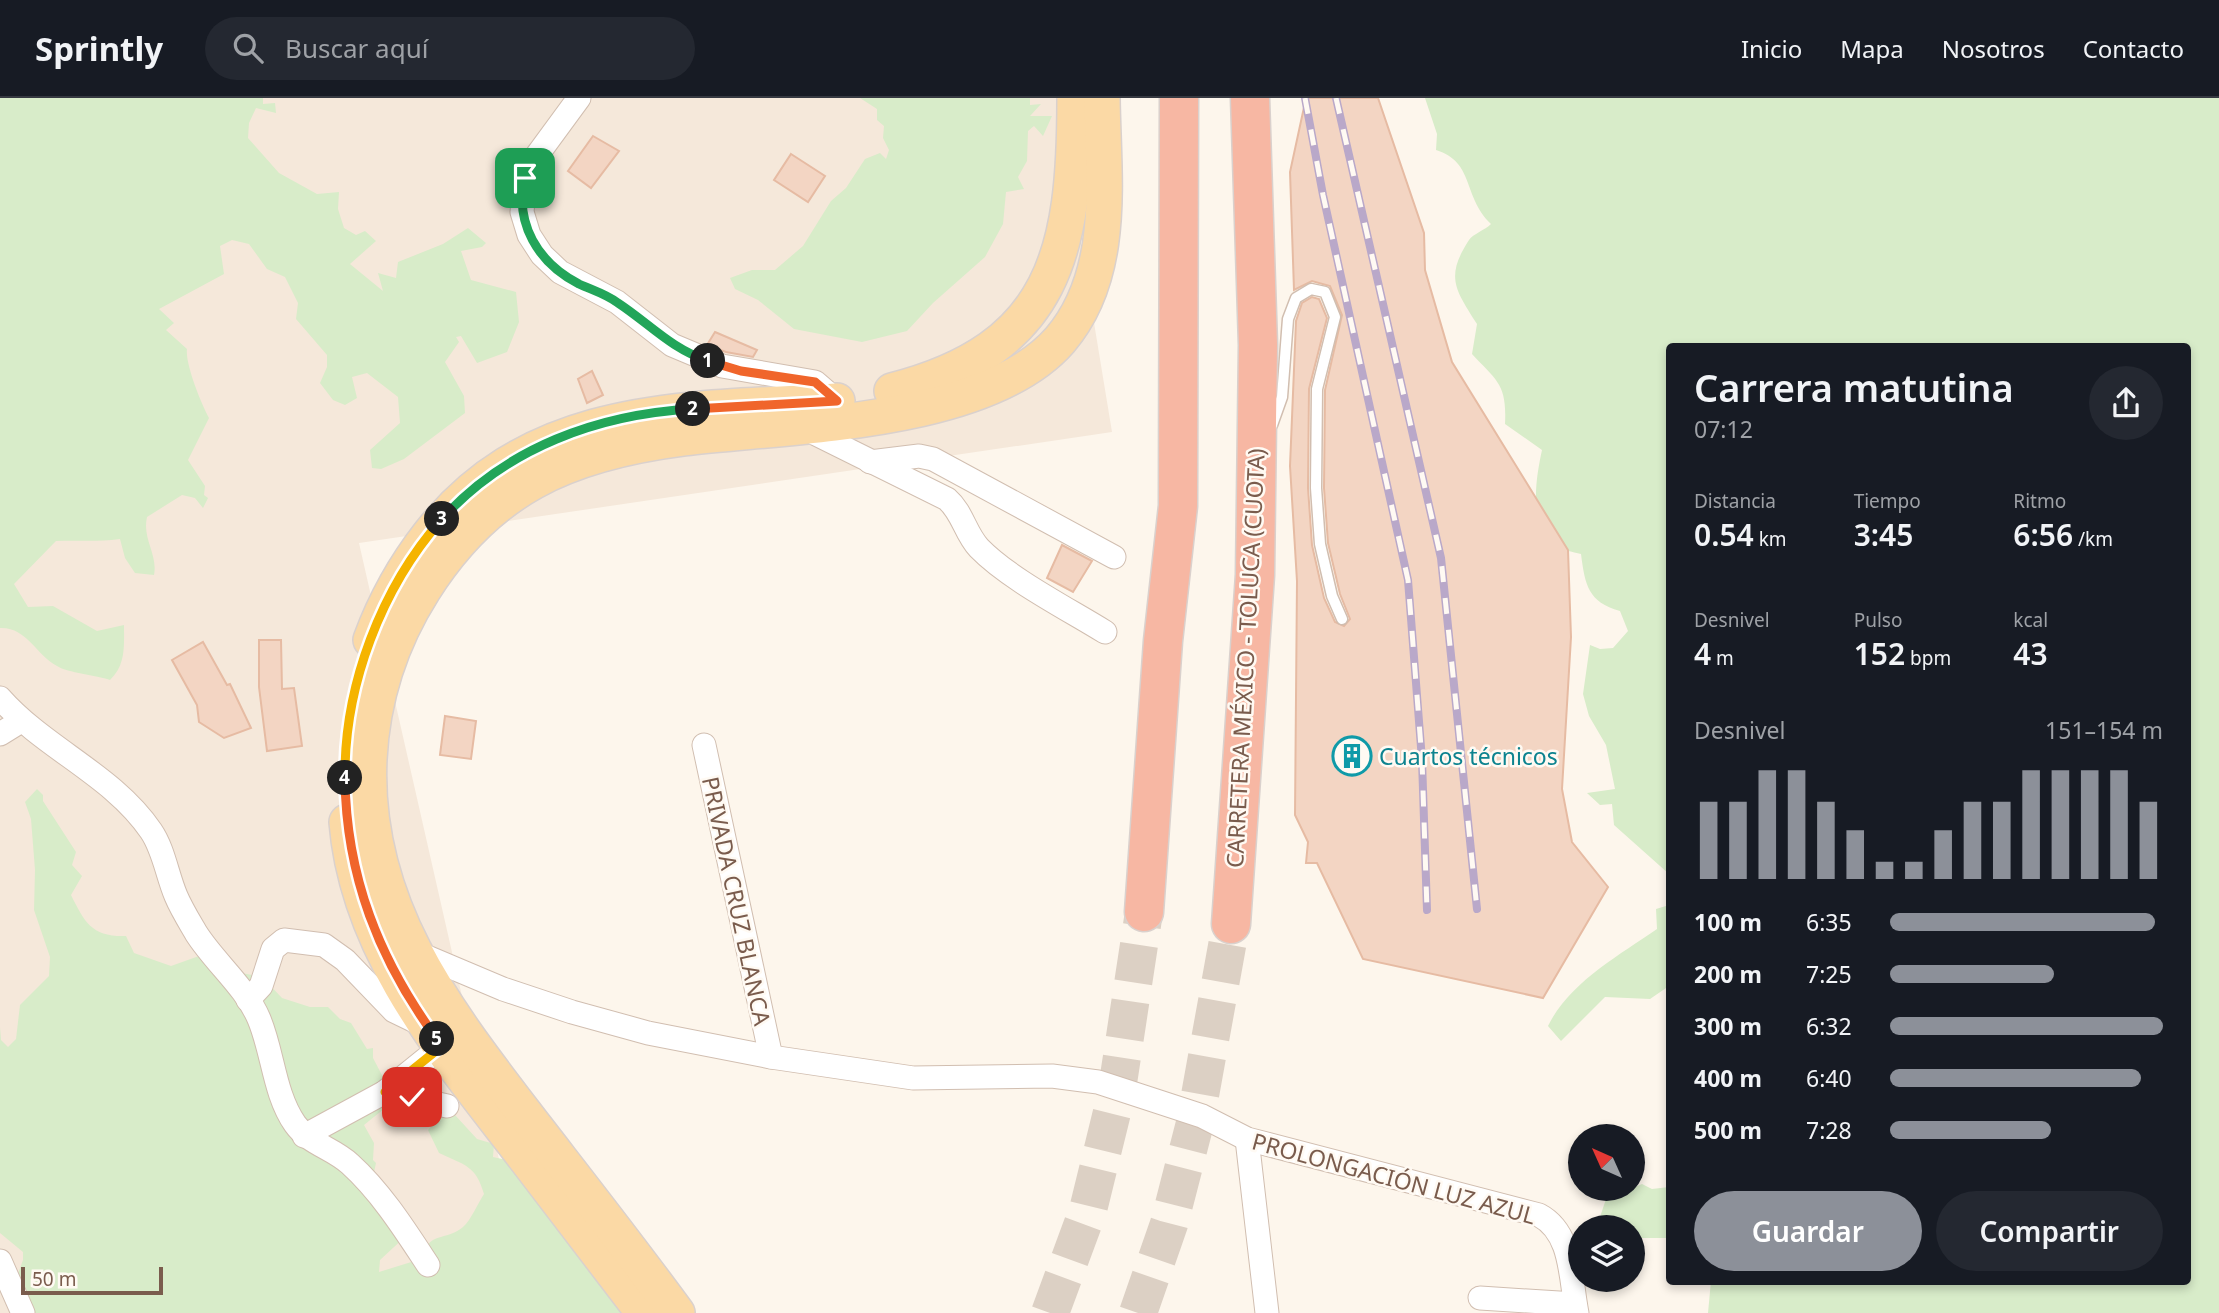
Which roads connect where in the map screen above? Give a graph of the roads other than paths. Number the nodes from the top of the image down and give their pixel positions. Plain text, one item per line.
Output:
1 (579, 98) edge
2 (1075, 98) edge
3 (1102, 98) edge
4 (1180, 98) edge
5 (1250, 98) edge
6 (837, 401) junction
7 (802, 427) junction
8 (867, 462) junction
9 (1257, 471) junction
10 (1114, 557) dead end
11 (1342, 619) dead end
12 (1105, 632) dead end
13 (0, 698) edge
14 (21, 721) junction
15 (0, 734) edge
16 (704, 746) dead end
17 (1144, 912) tunnel mouth
18 (1230, 924) tunnel mouth
19 (413, 951) junction
20 (248, 1000) junction
21 (435, 1036) junction
22 (771, 1057) junction
23 (385, 1092) junction
24 (447, 1105) dead end
25 (304, 1136) junction
26 (1247, 1139) junction
27 (0, 1261) edge
28 (428, 1265) dead end
29 (1480, 1298) dead end
30 (1576, 1309) edge
31 (23, 1313) edge
32 (644, 1313) edge
33 (677, 1313) edge
34 (1266, 1313) edge

1 - 6 street
2 - 6 main road
3 - 7 main road
4 - 17 highway
5 - 9 highway, CARRETERA MÉXICO - TOLUCA (CUOTA)
6 - 21 main road
7 - 8 street
7 - 19 main road
8 - 10 street
8 - 12 street
9 - 11 lane
9 - 18 highway, CARRETERA MÉXICO - TOLUCA (CUOTA)
13 - 14 street
14 - 15 street
14 - 20 street
16 - 22 street, PRIVADA CRUZ BLANCA
19 - 22 street, PROLONGACIÓN LUZ AZUL
19 - 33 main road
20 - 21 street
20 - 25 street
21 - 23 street
21 - 32 main road
22 - 26 street, PROLONGACIÓN LUZ AZUL
23 - 24 street
23 - 25 street
25 - 28 street
26 - 30 street, PROLONGACIÓN LUZ AZUL
26 - 34 street
27 - 31 street
29 - 30 street

